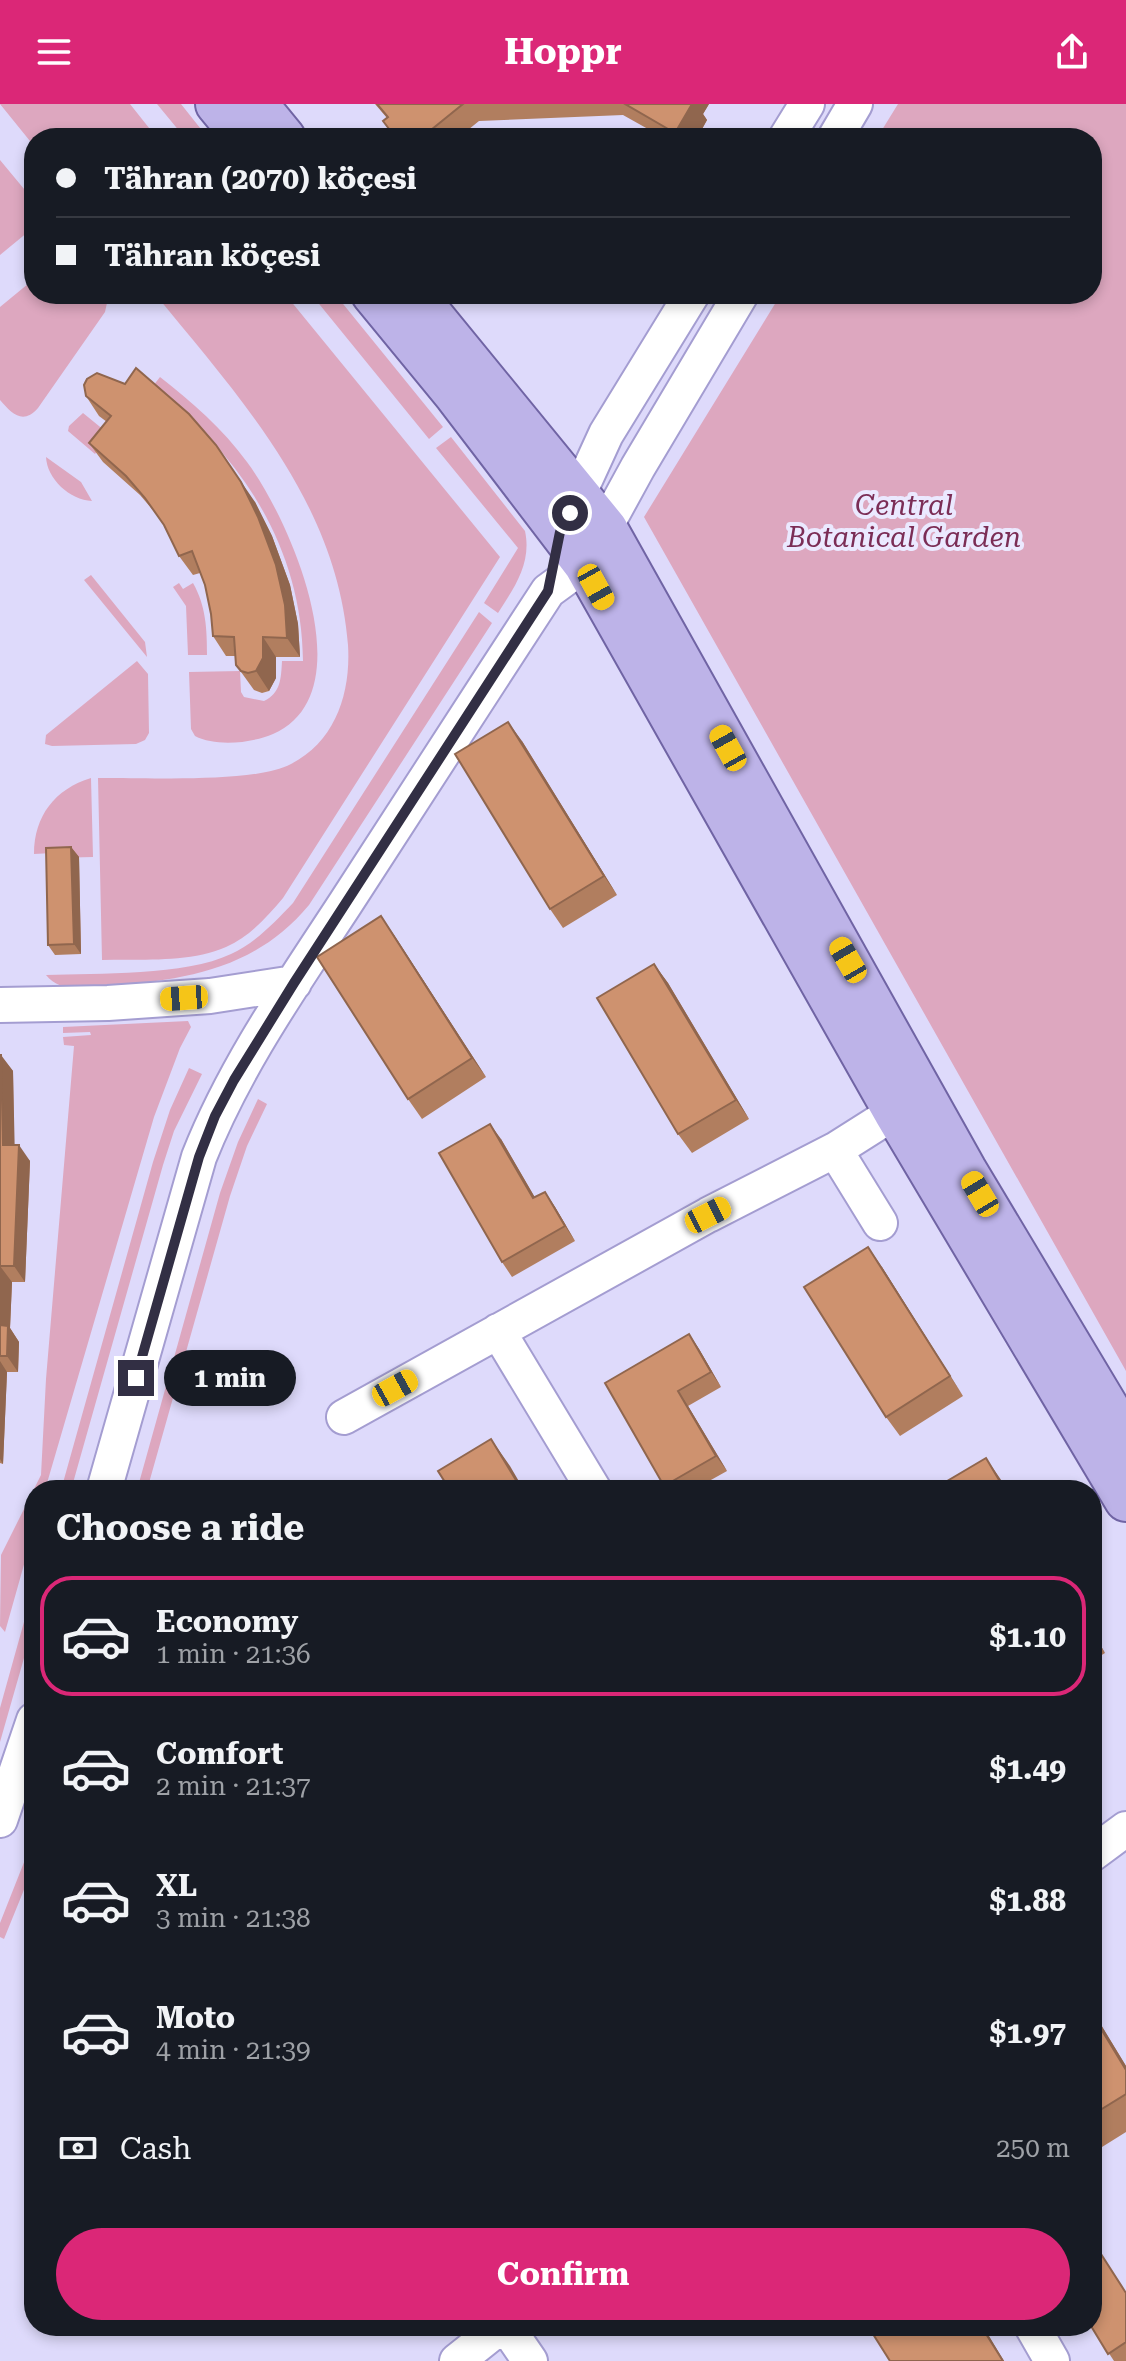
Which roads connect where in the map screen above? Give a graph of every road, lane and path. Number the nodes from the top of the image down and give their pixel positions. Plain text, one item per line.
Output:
1 (217, 104) edge
2 (256, 104) edge
3 (807, 104) edge
4 (855, 104) edge
5 (237, 128) edge
6 (276, 128) edge
7 (792, 128) edge
8 (841, 128) edge
9 (381, 304) edge
10 (422, 304) edge
11 (686, 304) edge
12 (735, 304) edge
13 (580, 495) junction
14 (560, 532) junction
15 (595, 546) junction
16 (548, 591) junction
17 (294, 983) junction
18 (0, 1005) edge
19 (895, 1112) junction
20 (835, 1150) junction
21 (880, 1223) dead end
22 (498, 1331) junction
23 (344, 1417) dead end
24 (1126, 1439) edge
25 (107, 1480) edge
26 (588, 1480) edge
27 (1126, 1500) edge
28 (24, 1749) edge
29 (0, 1820) edge
30 (1126, 1829) edge
31 (1102, 1847) edge
32 (491, 2336) edge
33 (511, 2336) edge
34 (1038, 2336) edge
35 (457, 2361) edge
36 (530, 2361) edge
37 (1052, 2361) edge

1 - 5 main road
2 - 6 main road
3 - 7 street
4 - 8 street
9 - 14 main road
10 - 13 main road
11 - 13 street
12 - 15 street
13 - 14 street
13 - 15 main road
14 - 15 main road
14 - 16 street
15 - 16 street
15 - 19 main road
15 - 24 main road
16 - 17 street
17 - 18 street
17 - 25 street
19 - 20 street
19 - 27 main road
20 - 21 street
20 - 22 street
22 - 23 street
22 - 26 street
28 - 29 street
30 - 31 street
32 - 35 street
33 - 36 street
34 - 37 street

